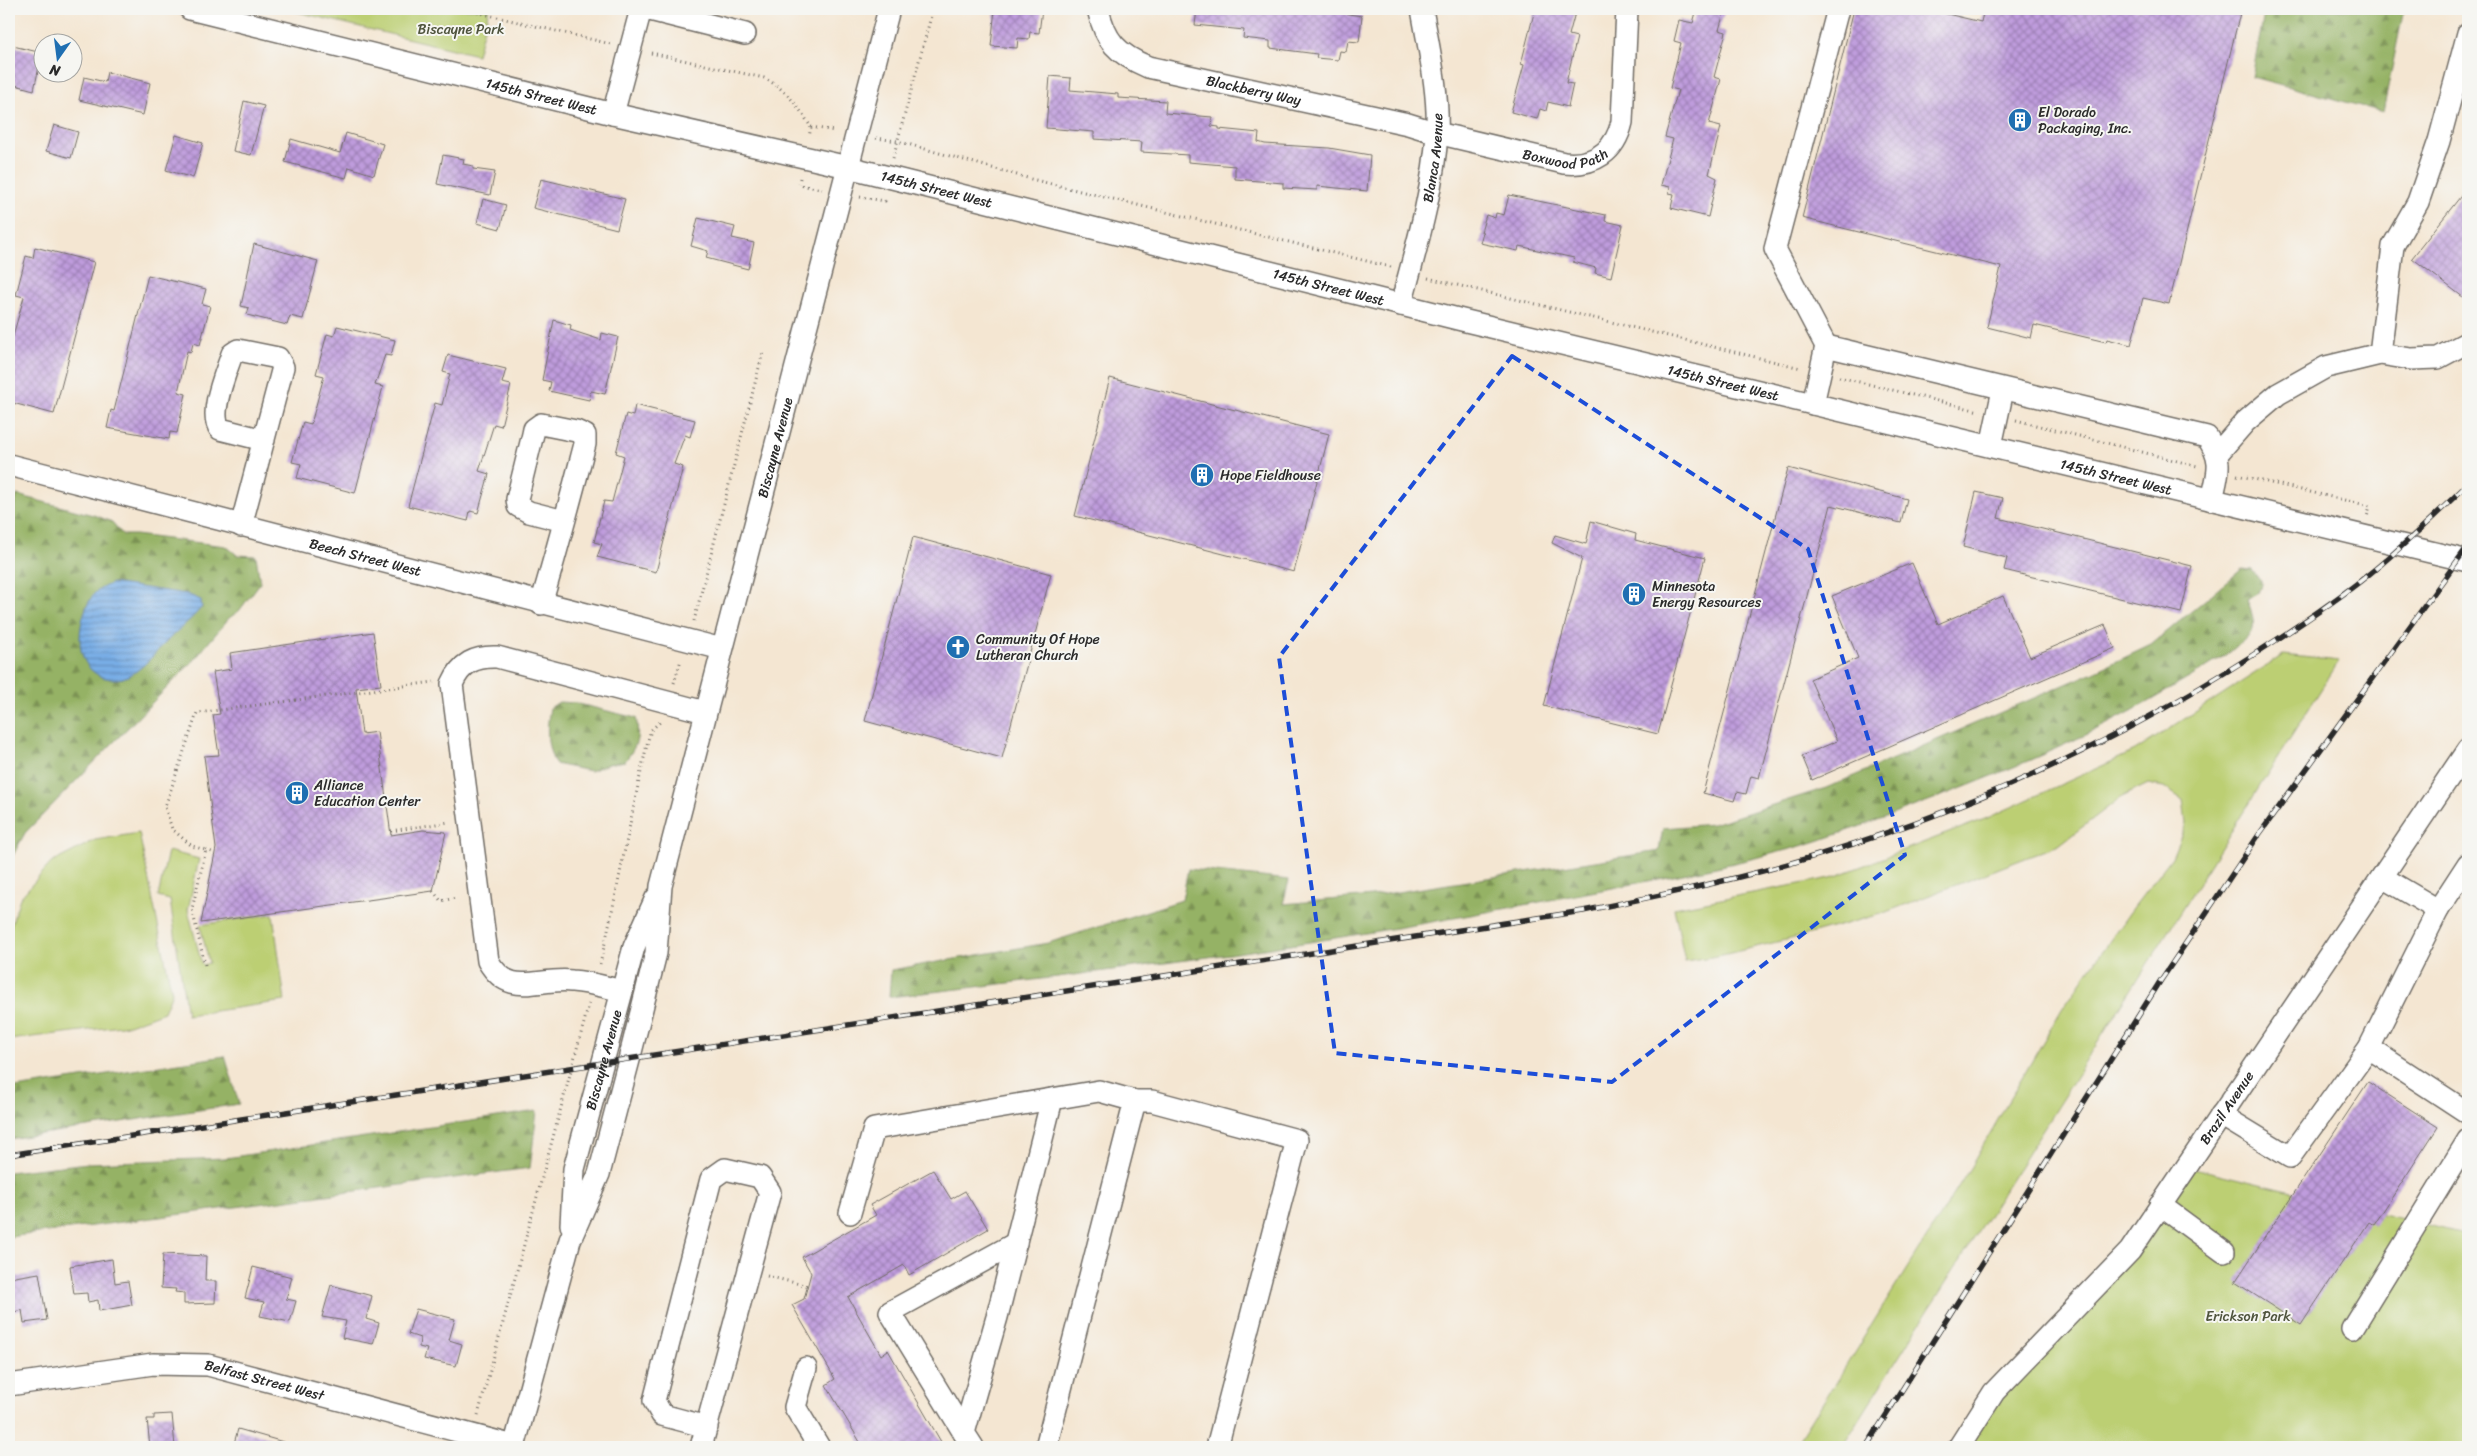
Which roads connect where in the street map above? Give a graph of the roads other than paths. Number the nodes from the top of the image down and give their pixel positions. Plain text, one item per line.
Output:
1 (190, 9) edge
2 (641, 9) edge
3 (646, 9) edge
4 (889, 9) edge
5 (1098, 9) edge
6 (1422, 9) edge
7 (1627, 9) edge
8 (1838, 9) edge
9 (2468, 33) edge
10 (744, 34) dead end
11 (613, 114) junction
12 (1437, 133) junction
13 (848, 167) junction
14 (1401, 305) junction
15 (2468, 342) edge
16 (1826, 346) junction
17 (2380, 354) junction
18 (2003, 390) junction
19 (1813, 404) junction
20 (264, 440) dead end
21 (1991, 446) junction
22 (2218, 462) junction
23 (9, 465) edge
24 (2212, 500) junction
25 (564, 521) junction
26 (241, 526) junction
27 (2468, 561) edge
28 (541, 604) junction
29 (722, 650) junction
30 (705, 712) junction
31 (2468, 749) edge
32 (2468, 864) edge
33 (2382, 877) junction
34 (662, 886) junction
35 (2438, 910) junction
36 (622, 991) junction
37 (2369, 1048) junction
38 (1052, 1099) junction
39 (1135, 1101) junction
40 (2468, 1113) edge
41 (2221, 1115) junction
42 (2468, 1140) edge
43 (2160, 1205) junction
44 (850, 1213) dead end
45 (570, 1240) junction
46 (1016, 1243) junction
47 (2224, 1252) dead end
48 (2352, 1328) dead end
49 (806, 1368) dead end
50 (9, 1385) edge
51 (704, 1437) edge
52 (969, 1440) edge
53 (514, 1447) edge
54 (819, 1447) edge
55 (1046, 1447) edge
56 (1217, 1447) edge
57 (1959, 1447) edge

1 - 11 street, 145th Street West
2 - 11 street
3 - 10 street
4 - 13 street, Biscayne Avenue
5 - 12 street, Blackberry Way
6 - 12 street, Blanca Avenue
7 - 12 street, Boxwood Path
8 - 16 street
9 - 17 street
11 - 13 street, 145th Street West
12 - 14 street, Blanca Avenue
13 - 14 street, 145th Street West
13 - 29 street, Biscayne Avenue
14 - 19 street, 145th Street West
15 - 17 street
16 - 18 street
16 - 19 street
17 - 22 street
18 - 21 street
18 - 22 street
19 - 21 street, 145th Street West
20 - 26 street
21 - 24 street, 145th Street West
22 - 24 street
23 - 26 street, Beech Street West
24 - 27 street, 145th Street West
25 - 25 street
25 - 28 street
26 - 28 street, Beech Street West
28 - 29 street, Beech Street West
29 - 30 street, Biscayne Avenue
30 - 34 street, Biscayne Avenue
30 - 36 street
31 - 33 street, Brazil Avenue
32 - 35 street
33 - 35 street
33 - 41 street, Brazil Avenue
34 - 36 street, Biscayne Avenue
34 - 45 street, Biscayne Avenue
35 - 37 street
36 - 45 street, Biscayne Avenue
37 - 40 street
37 - 41 street
38 - 39 street
38 - 44 street
38 - 46 street
39 - 55 street
39 - 56 street
41 - 43 street, Brazil Avenue
42 - 48 street
43 - 47 street
43 - 57 street, Brazil Avenue
45 - 53 street, Biscayne Avenue
46 - 52 street
46 - 52 street
49 - 54 street
50 - 53 street, Belfast Street West
51 - 51 street

